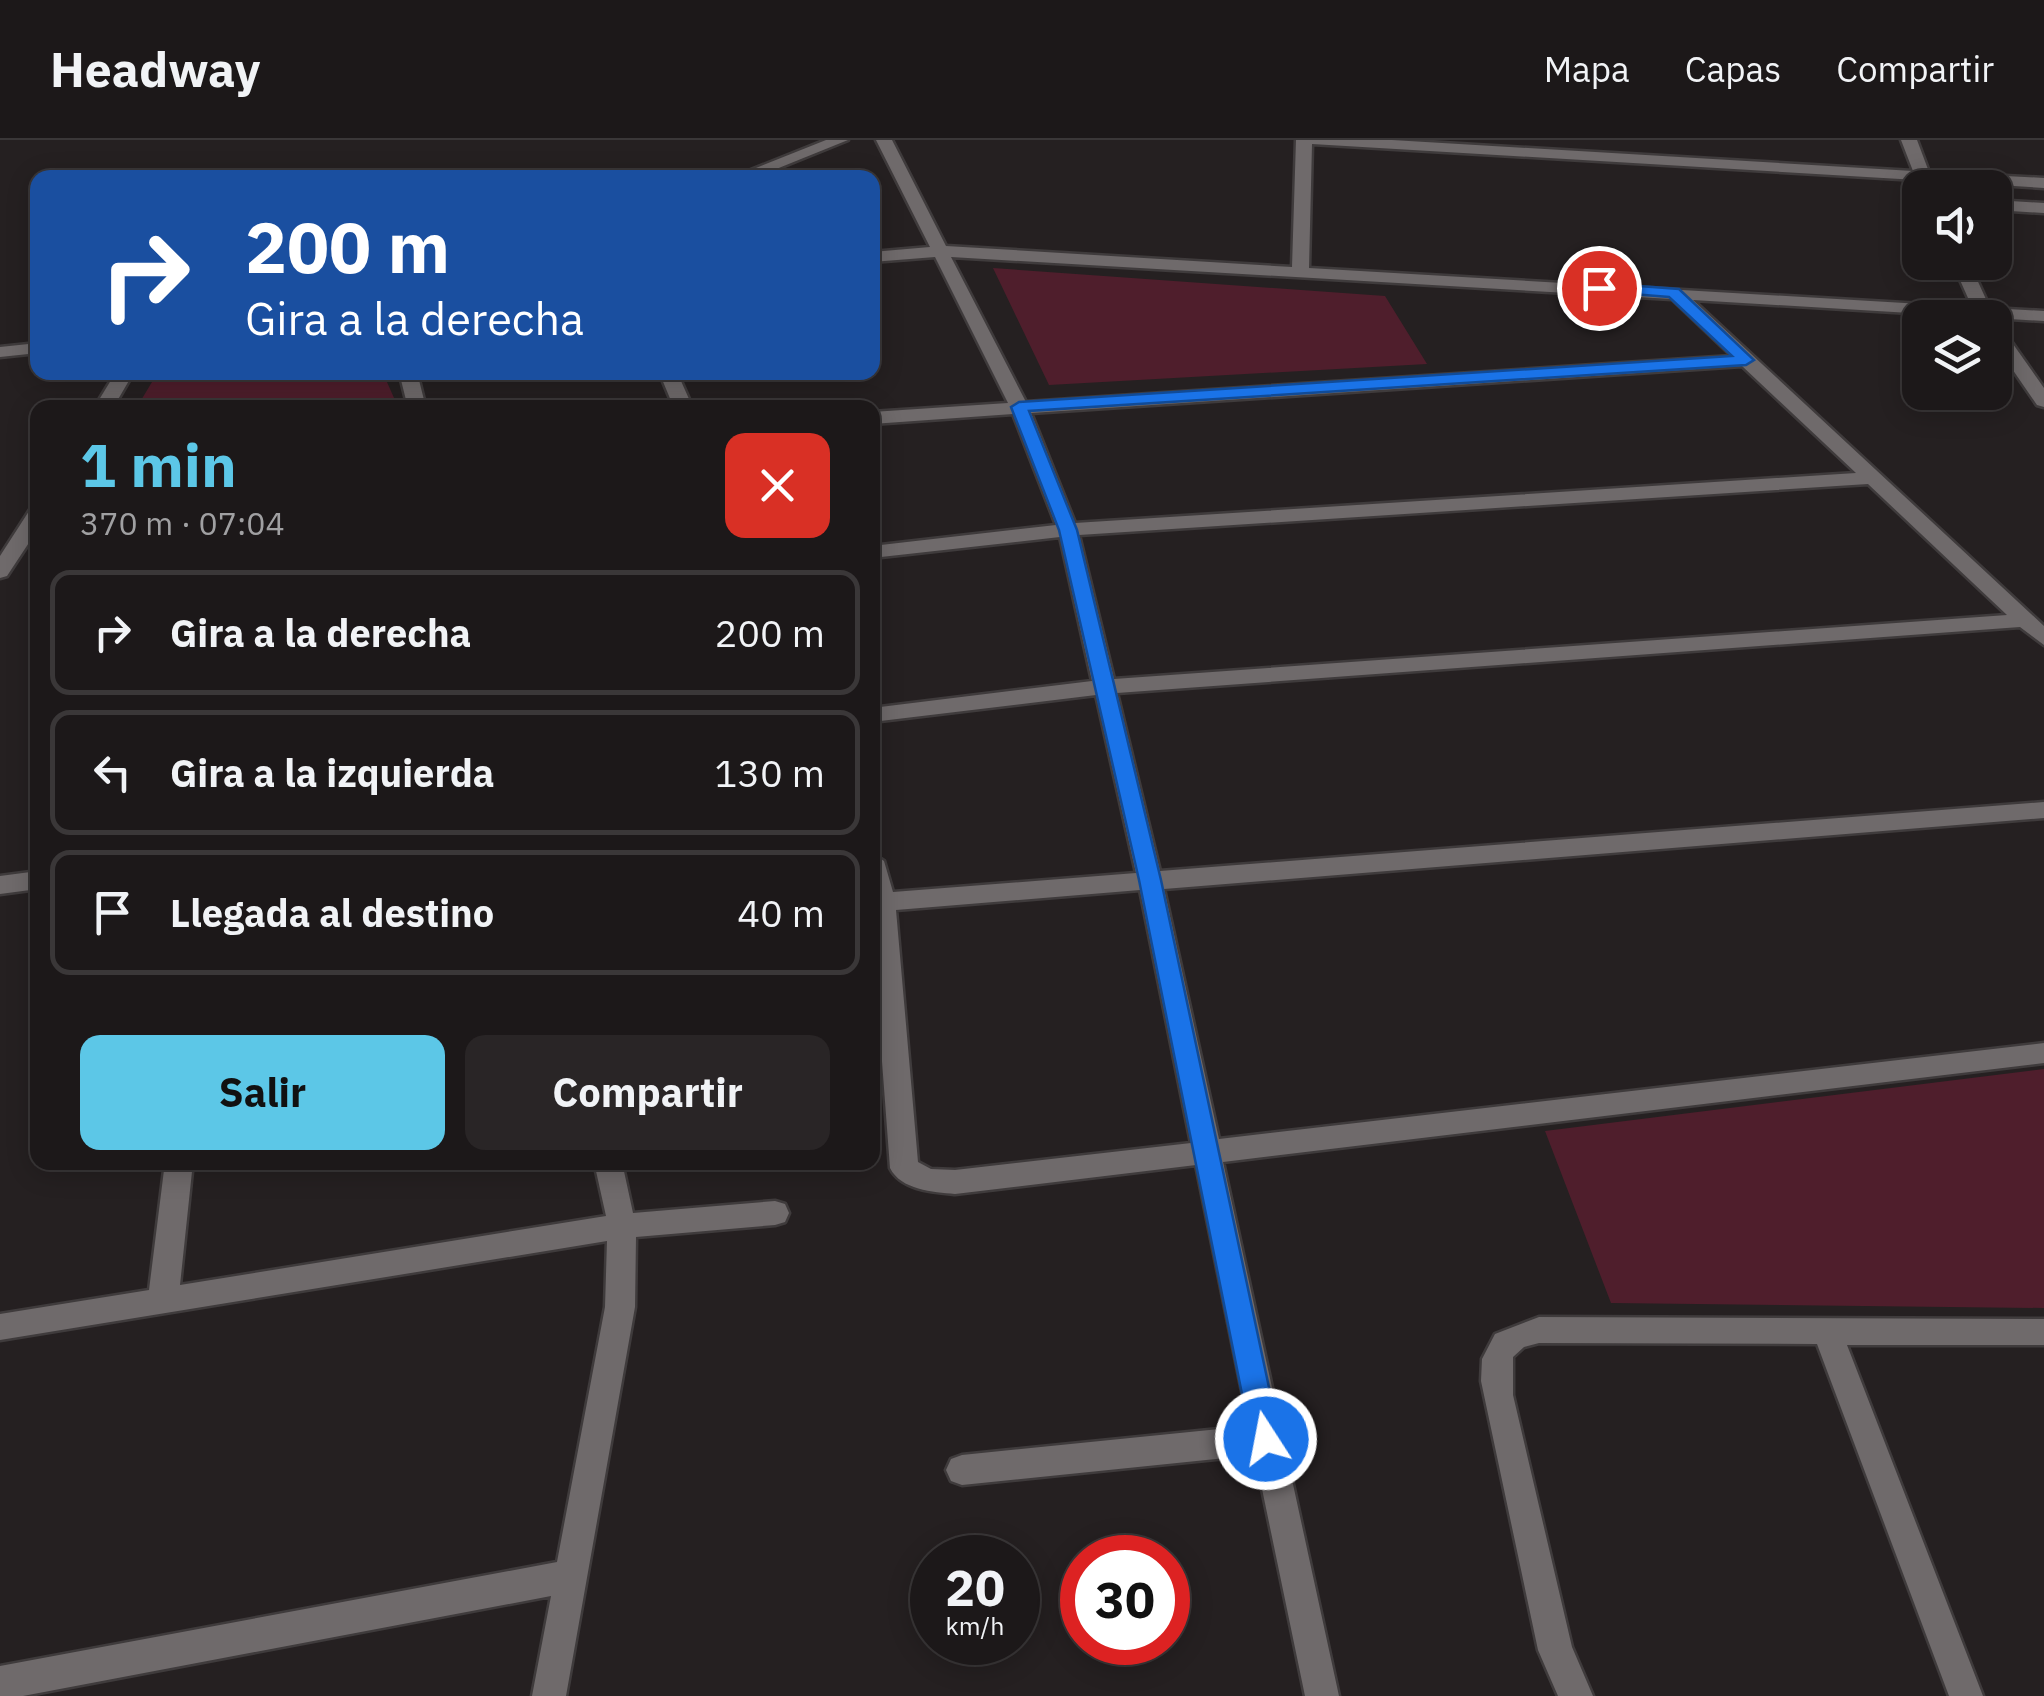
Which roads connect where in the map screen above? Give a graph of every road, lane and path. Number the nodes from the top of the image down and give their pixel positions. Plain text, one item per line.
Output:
1 (840, 140) edge
2 (884, 140) edge
3 (1304, 140) edge
4 (1314, 140) edge
5 (1908, 140) edge
6 (759, 170) edge
7 (1922, 170) edge
8 (1902, 180) edge
9 (2012, 183) edge
10 (2044, 183) edge
11 (2012, 207) edge
12 (2044, 208) edge
13 (941, 251) junction
14 (880, 257) edge
15 (1300, 271) junction
16 (1674, 292) junction
17 (1902, 309) edge
18 (2012, 315) edge
19 (2044, 316) edge
20 (30, 349) edge
21 (0, 352) edge
22 (2012, 356) edge
23 (1746, 360) junction
24 (2044, 402) edge
25 (1019, 407) junction
26 (880, 417) edge
27 (1873, 478) junction
28 (30, 525) edge
29 (1068, 530) junction
30 (880, 551) edge
31 (0, 572) edge
32 (2025, 620) junction
33 (2044, 638) edge
34 (1105, 687) junction
35 (880, 714) edge
36 (2044, 810) edge
37 (1150, 880) junction
38 (30, 881) edge
39 (0, 885) edge
40 (880, 891) edge
41 (883, 902) junction
42 (2044, 1053) edge
43 (1207, 1150) junction
44 (178, 1170) edge
45 (610, 1170) edge
46 (775, 1213) dead end
47 (622, 1226) junction
48 (163, 1300) junction
49 (0, 1327) edge
50 (1827, 1331) junction
51 (2044, 1332) edge
52 (1266, 1439) junction
53 (962, 1470) dead end
54 (569, 1576) junction
55 (0, 1683) edge
56 (549, 1696) edge
57 (1322, 1696) edge
58 (1576, 1696) edge
59 (1966, 1696) edge

1 - 6 street
2 - 13 street
3 - 15 street
4 - 8 street
5 - 7 street
9 - 10 street
11 - 12 street
13 - 14 street
13 - 15 street
13 - 25 street
15 - 16 street
16 - 17 street
16 - 23 street
18 - 19 street
20 - 21 street
22 - 24 street
23 - 25 street
23 - 27 street
25 - 26 street
25 - 29 street
27 - 29 street
27 - 32 street
28 - 31 street
29 - 30 street
29 - 34 street
32 - 33 street
32 - 34 street
34 - 35 street
34 - 37 street
36 - 37 street
37 - 41 street
37 - 43 street
38 - 39 street
40 - 41 street
41 - 43 street
42 - 43 street
43 - 52 street
44 - 48 street
45 - 47 street
46 - 47 street
47 - 48 street
47 - 54 street
48 - 49 street
50 - 51 street
50 - 58 street
50 - 59 street
52 - 53 street
52 - 57 street
54 - 55 street
54 - 56 street

